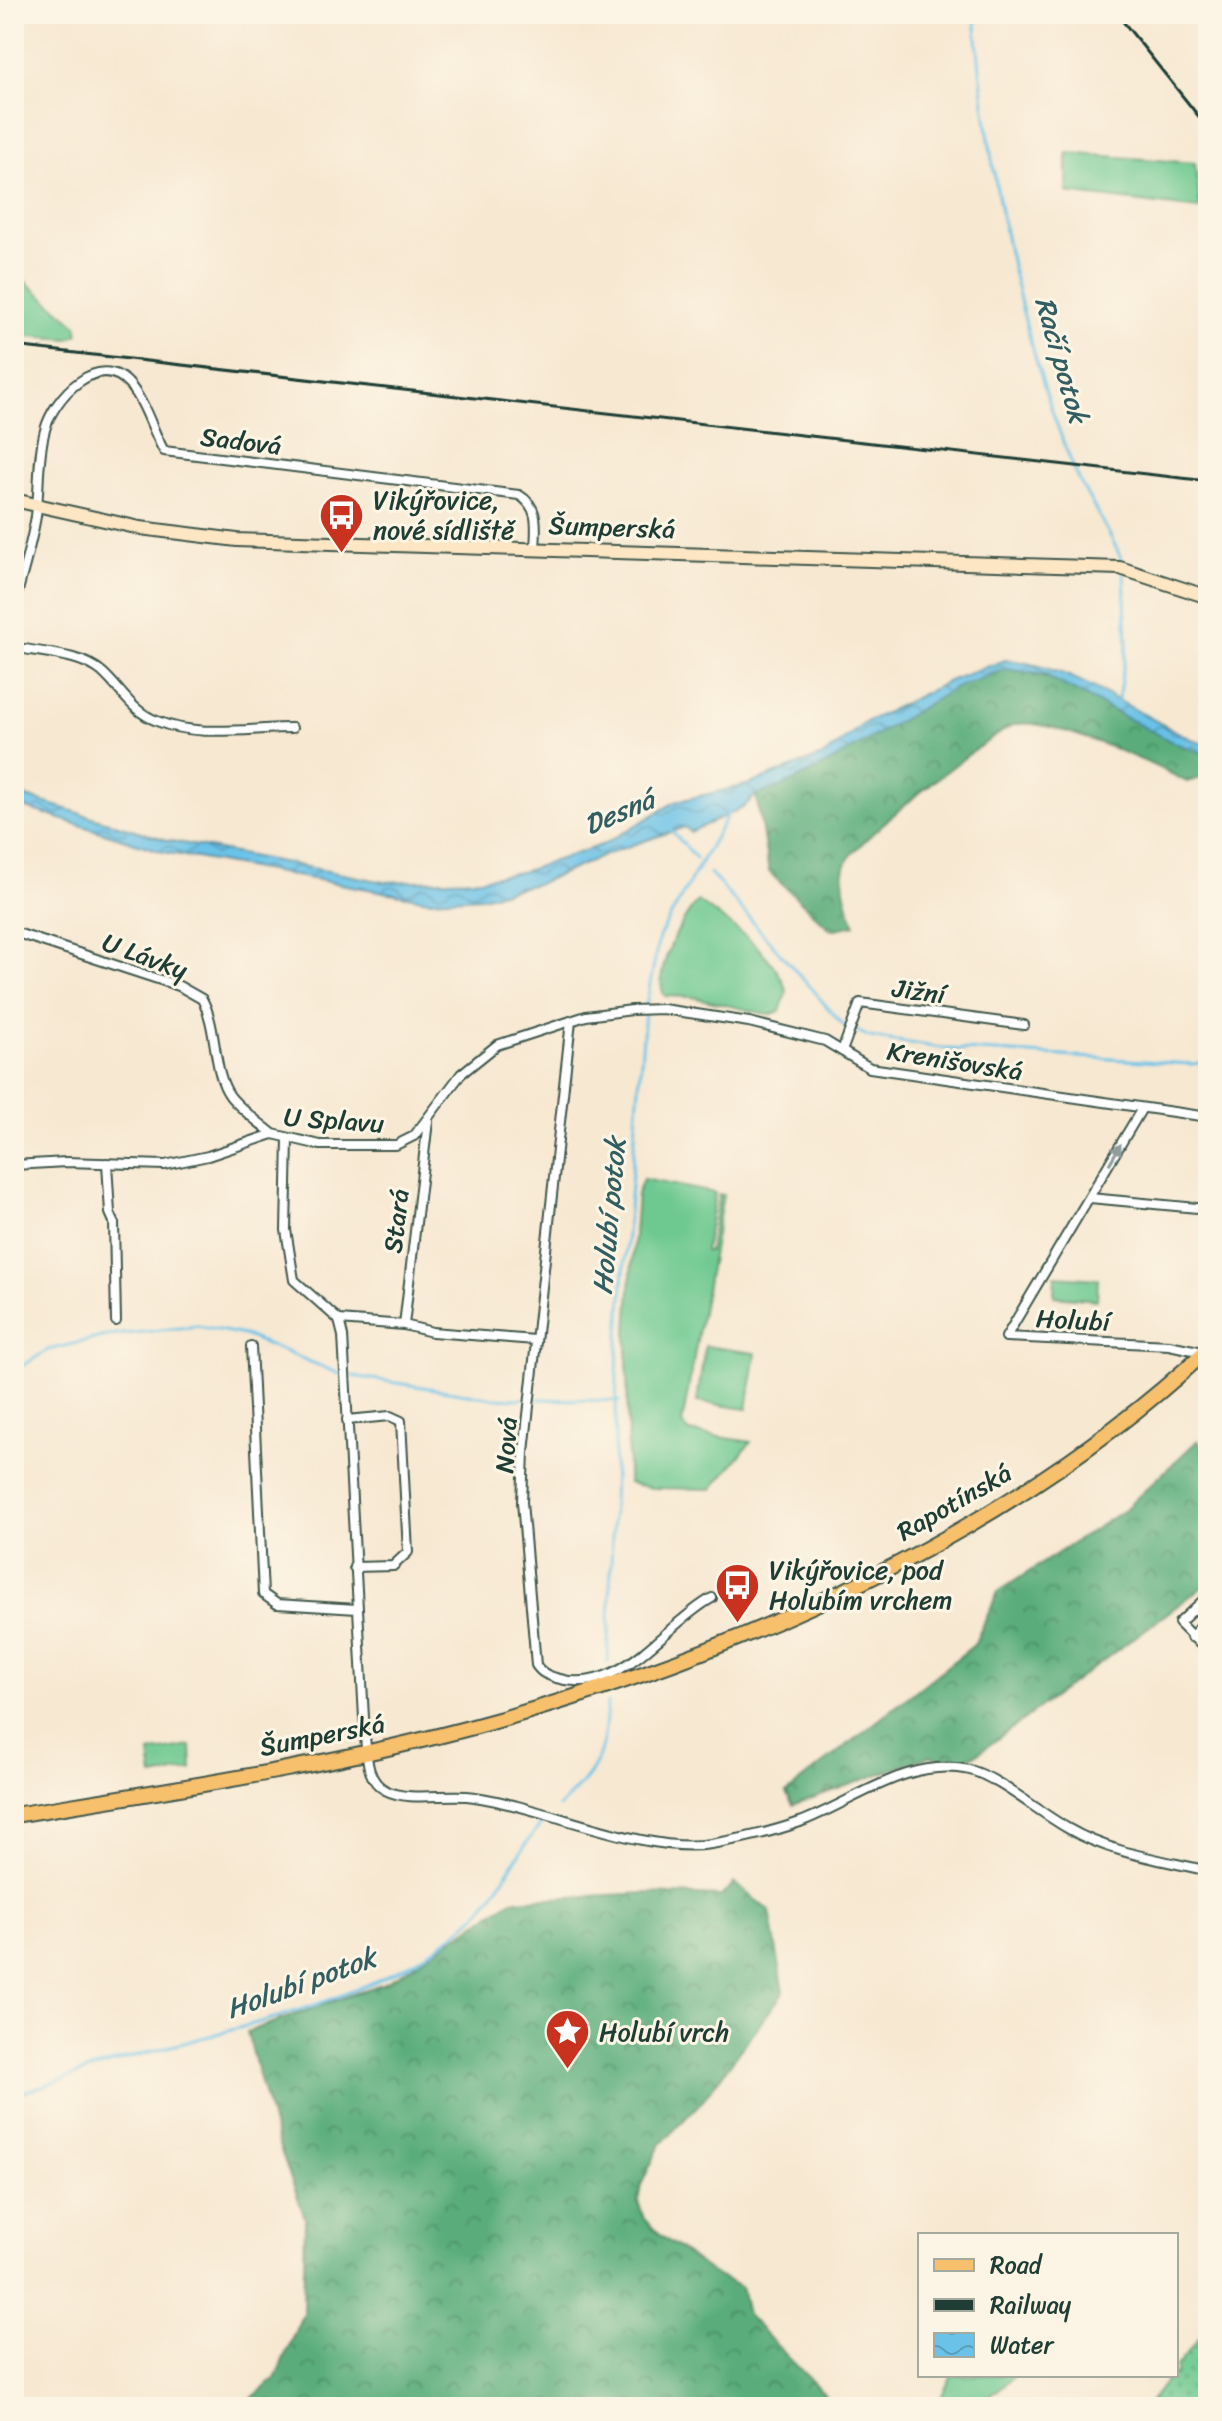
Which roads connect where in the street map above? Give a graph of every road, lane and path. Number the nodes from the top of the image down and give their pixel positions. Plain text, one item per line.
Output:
1 (14, 500) edge
2 (37, 506) junction
3 (535, 549) junction
4 (1208, 597) edge
5 (14, 607) edge
6 (14, 647) edge
7 (292, 728) dead end
8 (14, 932) edge
9 (656, 1009) joint
10 (571, 1021) junction
11 (1024, 1025) dead end
12 (842, 1051) junction
13 (1141, 1110) junction
14 (1208, 1117) edge
15 (428, 1121) junction
16 (273, 1134) junction
17 (288, 1139) junction
18 (107, 1163) junction
19 (14, 1165) edge
20 (1090, 1198) junction
21 (1208, 1209) edge
22 (339, 1320) junction
23 (116, 1321) dead end
24 (404, 1325) junction
25 (535, 1340) junction
26 (251, 1346) dead end
27 (1206, 1350) edge
28 (347, 1420) junction
29 (354, 1567) junction
30 (1208, 1596) edge
31 (712, 1598) dead end
32 (357, 1609) junction
33 (1204, 1622) dead end
34 (1191, 1637) junction
35 (1208, 1652) edge
36 (607, 1686) joint
37 (366, 1752) junction
38 (14, 1815) edge
39 (1208, 1871) edge

1 - 2 street, Šumperská
2 - 3 street, Šumperská
2 - 3 street, Sadová
2 - 5 street
3 - 4 street, Šumperská
6 - 7 street
8 - 16 street, U Lávky
9 - 10 street, U Splavu
9 - 12 street, Krenišovská
10 - 15 street, U Splavu
10 - 25 street, Nová
11 - 12 street, Jižní
12 - 13 street, Krenišovská
13 - 14 street, Krenišovská
20 -> 13 street
15 - 17 street, U Splavu
15 - 24 street, Stará
16 - 17 street, U Splavu
16 - 18 street, U Splavu
17 - 22 street
18 - 19 street, U Splavu
18 - 23 street
20 - 21 street
20 - 27 street, Holubí
22 - 24 street
22 - 28 street
24 - 25 street
25 - 31 street, Nová
26 - 32 street
27 - 36 main road, Rapotínská
28 - 29 street
28 - 29 street
29 - 32 street
30 - 34 street
32 - 37 street
33 - 34 street
34 - 35 street
36 - 37 main road, Šumperská
37 - 38 main road, Šumperská
37 - 39 street

